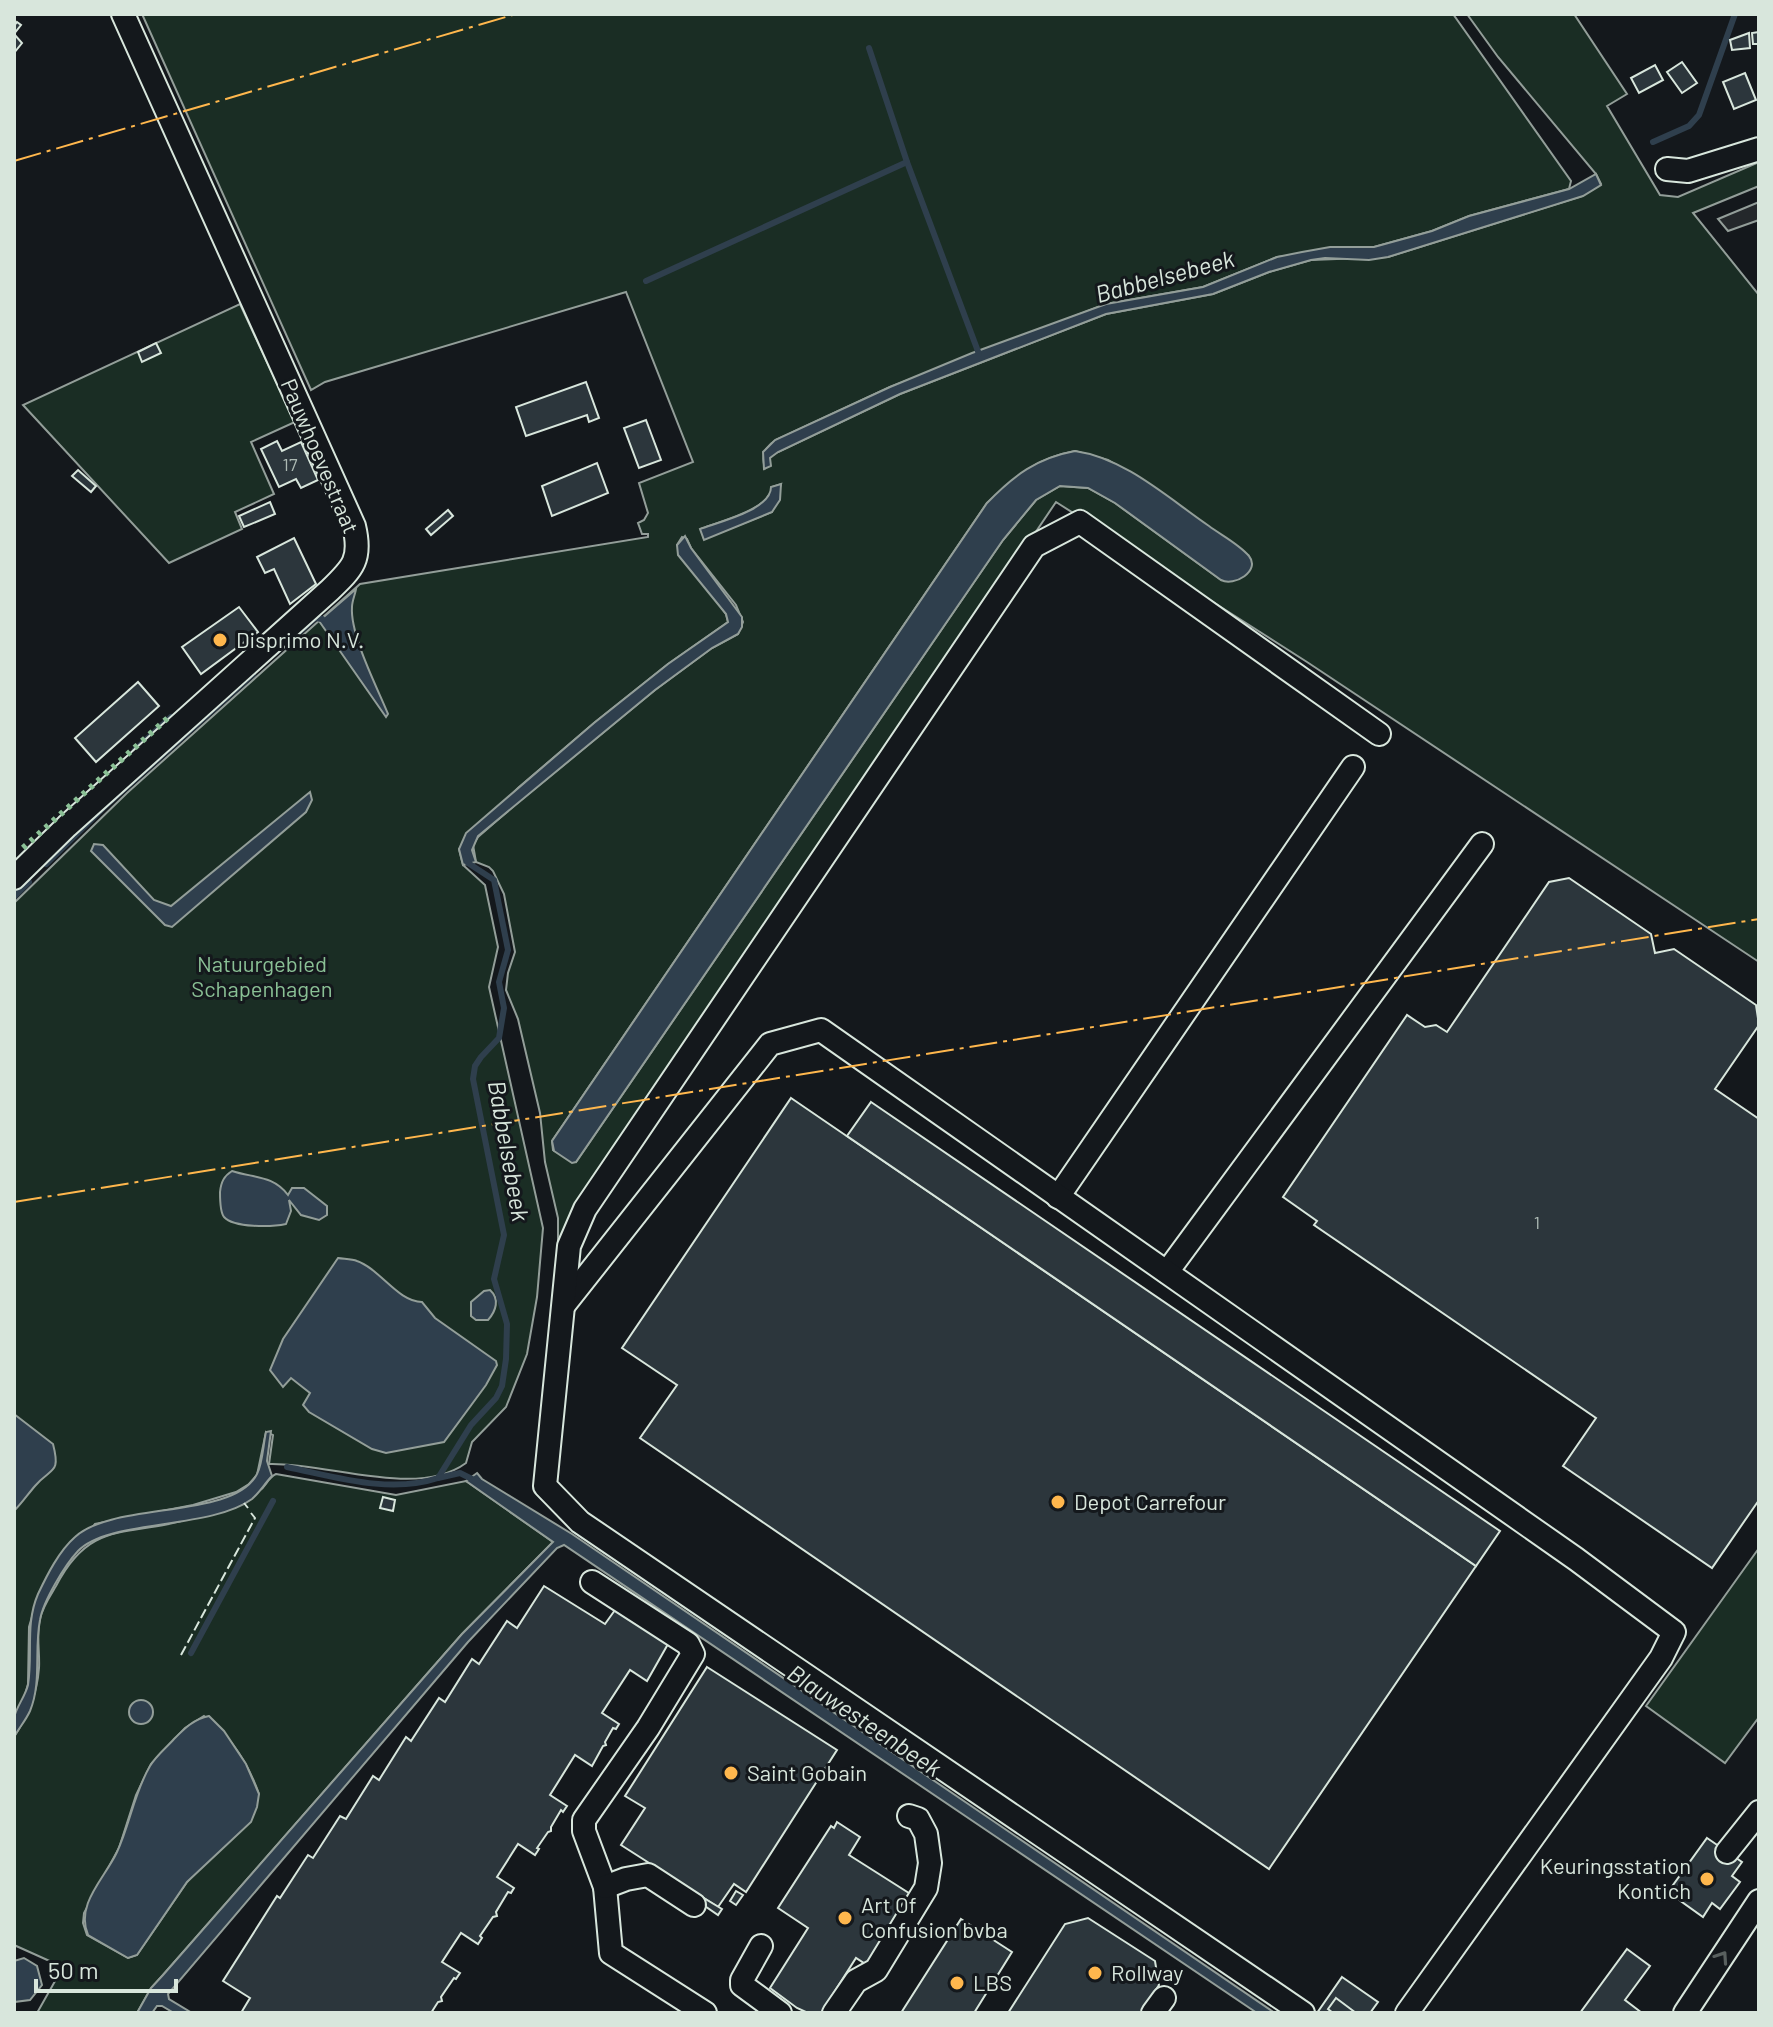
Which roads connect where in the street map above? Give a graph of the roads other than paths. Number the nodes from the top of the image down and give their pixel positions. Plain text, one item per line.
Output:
1 (123, 14) edge
2 (1759, 149) edge
3 (1667, 169) dead end
4 (1379, 734) dead end
5 (1353, 767) dead end
6 (1482, 844) dead end
7 (14, 878) edge
8 (1058, 1197) junction
9 (1167, 1272) junction
10 (563, 1306) junction
11 (592, 1582) dead end
12 (909, 1816) dead end
13 (1755, 1824) edge
14 (1727, 1852) dead end
15 (605, 1887) junction
16 (1759, 1901) edge
17 (694, 1905) dead end
18 (761, 1946) dead end
19 (705, 2013) edge
20 (780, 2013) edge
21 (834, 2013) edge
22 (1303, 2013) edge
23 (1407, 2013) edge
24 (1685, 2013) edge

1 - 7 street, Pauwhoevestraat
2 - 3 street
4 - 10 street
5 - 8 street
6 - 9 street
8 - 9 street
8 - 10 street
9 - 23 street
10 - 22 street
11 - 15 street
12 - 21 street
13 - 14 street
15 - 17 street
15 - 19 street
24 -> 16 street
18 - 20 street

